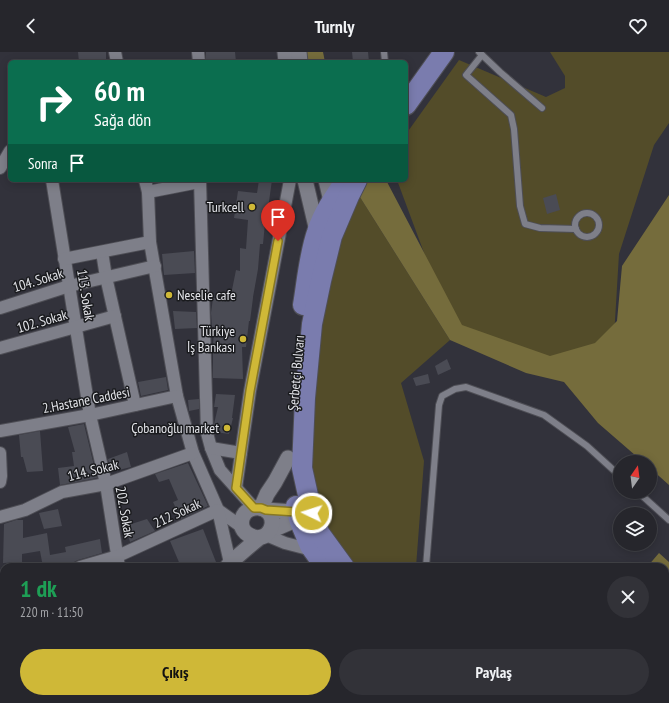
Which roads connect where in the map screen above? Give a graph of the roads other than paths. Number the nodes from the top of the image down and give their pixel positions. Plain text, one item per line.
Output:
1 (428, 52) edge
2 (444, 52) edge
3 (480, 54) edge
4 (408, 81) edge
5 (408, 102) edge
6 (542, 108) dead end
7 (8, 154) edge
8 (0, 168) edge
9 (52, 182) edge
10 (146, 182) edge
11 (195, 182) edge
12 (200, 182) edge
13 (290, 182) edge
14 (307, 182) edge
15 (326, 182) edge
16 (352, 183) edge
17 (148, 192) junction
18 (331, 201) junction
19 (576, 229) junction
20 (325, 234) junction
21 (150, 242) junction
22 (102, 252) junction
23 (64, 259) junction
24 (155, 266) junction
25 (106, 278) junction
26 (69, 286) junction
27 (0, 308) edge
28 (115, 316) junction
29 (76, 327) junction
30 (0, 348) edge
31 (177, 396) junction
32 (135, 405) junction
33 (90, 415) junction
34 (0, 431) edge
35 (211, 448) junction
36 (0, 453) edge
37 (193, 453) junction
38 (241, 453) junction
39 (288, 458) junction
40 (613, 470) edge
41 (0, 482) edge
42 (106, 484) junction
43 (236, 488) junction
44 (646, 499) edge
45 (260, 508) junction
46 (218, 510) junction
47 (303, 515) junction
48 (0, 517) edge
49 (669, 520) edge
50 (242, 527) junction
51 (265, 534) junction
52 (312, 550) junction
53 (119, 562) edge
54 (228, 563) edge
55 (229, 563) edge
56 (230, 563) edge
57 (322, 563) edge
58 (341, 563) edge
59 (426, 563) edge

1 - 4 highway
2 - 5 highway
3 - 6 lane
3 - 19 lane
7 - 8 street
9 - 23 street, 113. Sokak
10 - 17 street
11 - 17 street
12 - 35 street
13 - 38 street
14 - 20 street
15 - 18 street
16 - 18 highway, Şerbetçi Bulvarı
16 - 20 highway, Şerbetçi Bulvarı
17 - 21 street
18 - 20 highway, Şerbetçi Bulvarı
19 - 19 lane
20 - 39 highway, Şerbetçi Bulvarı
20 - 47 highway, Şerbetçi Bulvarı
21 - 22 street
21 - 24 street
22 - 23 street
22 - 25 street
23 - 26 street, 113. Sokak
24 - 25 street, 104. Sokak
24 - 31 street
25 - 26 street, 104. Sokak
25 - 28 street
26 - 27 street, 104. Sokak
26 - 29 street, 113. Sokak
28 - 29 street, 102. Sokak
28 - 32 street
29 - 30 street, 102. Sokak
29 - 33 street, 113. Sokak
31 - 32 street, 2.Hastane Caddesi
31 - 37 street
32 - 33 street, 2.Hastane Caddesi
33 - 34 street, 2.Hastane Caddesi
33 - 42 street, 202. Sokak
35 - 38 street
35 - 43 street
36 - 41 street
37 - 42 street, 114. Sokak
37 - 46 street
38 - 43 street
39 - 45 street
39 - 47 highway, Şerbetçi Bulvarı
40 - 59 lane
42 - 48 street, 114. Sokak
42 - 53 street, 202. Sokak
43 - 45 street
44 - 49 lane
45 - 47 street
45 - 50 street
45 - 51 street
46 - 50 street
46 - 53 street, 212 Sokak
46 - 54 street
47 - 51 street
47 - 52 highway, Şerbetçi Bulvarı
47 - 58 highway, Şerbetçi Bulvarı
50 - 51 street
50 - 55 street
51 - 52 street
51 - 56 street
52 - 57 highway, Şerbetçi Bulvarı

